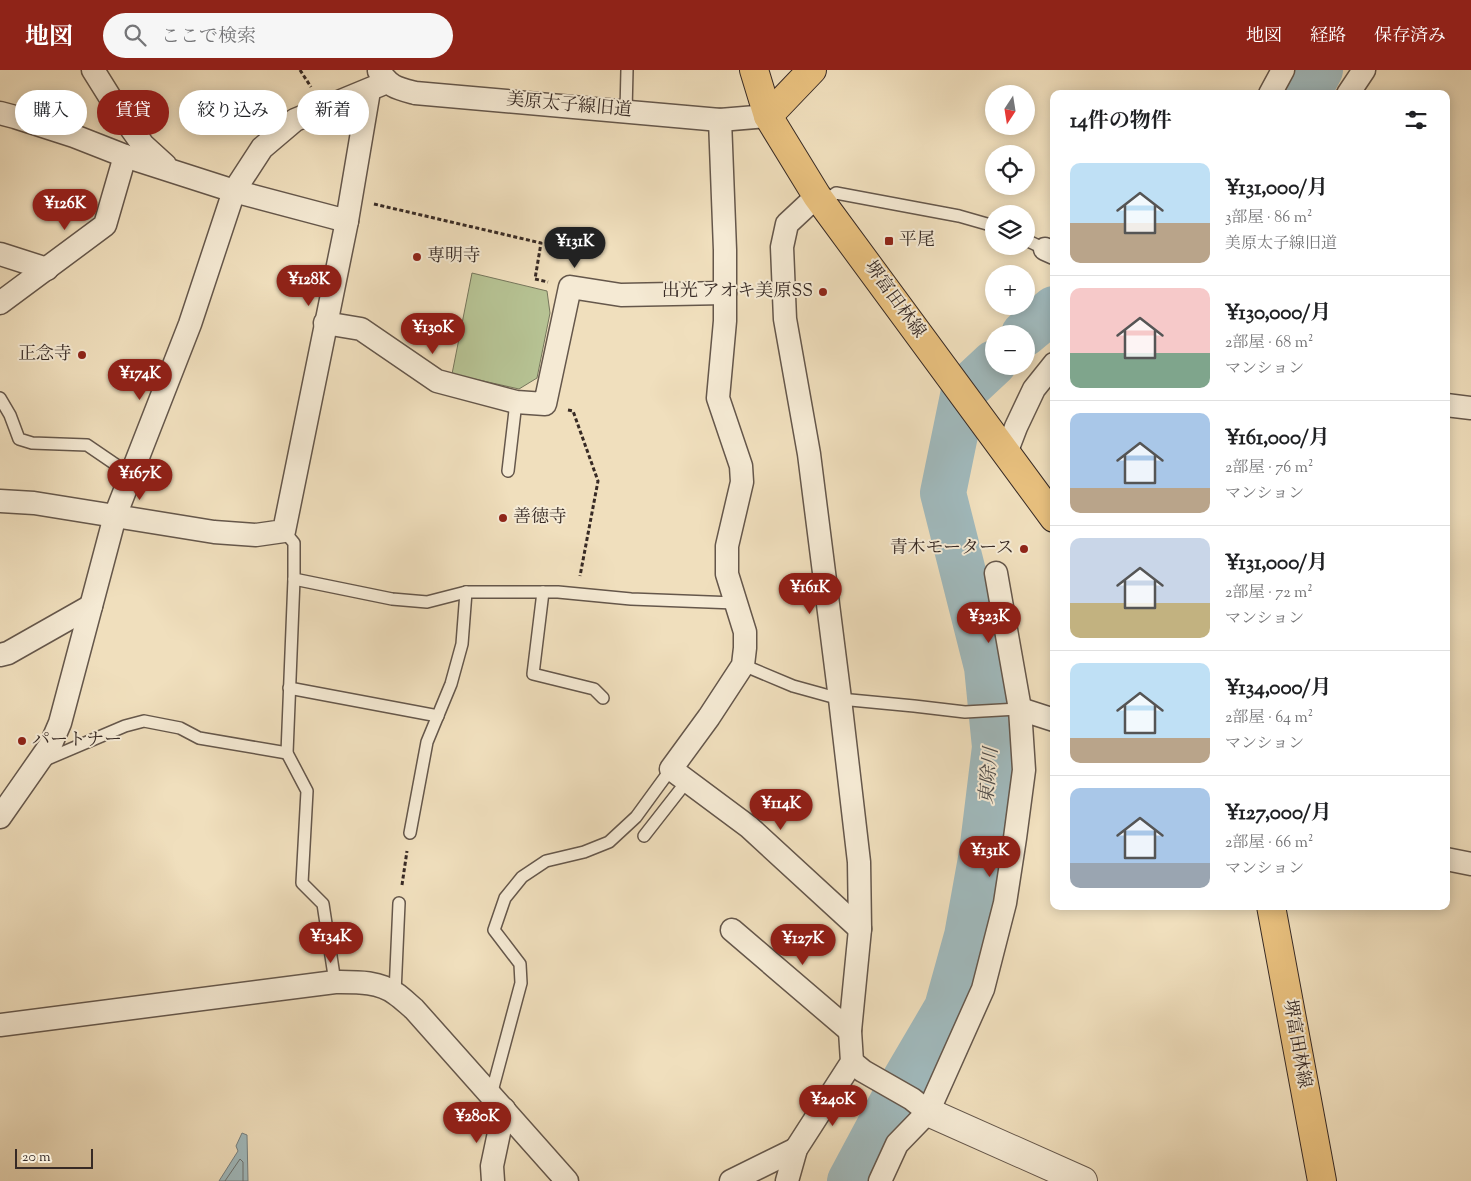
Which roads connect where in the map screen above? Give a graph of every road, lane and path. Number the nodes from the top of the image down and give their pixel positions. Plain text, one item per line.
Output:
1 (93, 70) edge
2 (627, 70) edge
3 (754, 70) edge
4 (812, 70) edge
5 (1282, 70) edge
6 (1364, 70) edge
7 (378, 81) edge
8 (1272, 90) edge
9 (1351, 90) edge
10 (626, 111) junction
11 (0, 113) edge
12 (768, 116) junction
13 (720, 120) junction
14 (125, 156) junction
15 (169, 169) junction
16 (234, 191) junction
17 (820, 200) junction
18 (349, 210) junction
19 (985, 223) edge
20 (0, 254) edge
21 (46, 269) junction
22 (570, 287) junction
23 (725, 293) junction
24 (0, 303) edge
25 (325, 322) junction
26 (1050, 369) edge
27 (0, 398) edge
28 (516, 402) junction
29 (545, 404) junction
30 (1450, 405) edge
31 (1471, 408) edge
32 (1002, 448) junction
33 (508, 471) dead end
34 (131, 475) junction
35 (0, 501) edge
36 (1050, 513) edge
37 (115, 516) junction
38 (284, 531) junction
39 (996, 572) dead end
40 (294, 578) junction
41 (466, 592) junction
42 (543, 592) junction
43 (576, 594) junction
44 (735, 603) junction
45 (91, 606) junction
46 (0, 655) edge
47 (743, 665) junction
48 (289, 688) junction
49 (603, 698) dead end
50 (840, 699) junction
51 (1019, 709) junction
52 (438, 716) junction
53 (1050, 719) edge
54 (287, 753) junction
55 (38, 763) junction
56 (679, 775) junction
57 (0, 817) edge
58 (410, 834) joint
59 (644, 836) dead end
60 (1450, 860) edge
61 (1471, 864) edge
62 (399, 903) joint
63 (1272, 910) edge
64 (860, 929) junction
65 (732, 930) dead end
66 (335, 982) junction
67 (395, 993) junction
68 (0, 1025) edge
69 (850, 1031) junction
70 (858, 1066) junction
71 (497, 1102) junction
72 (920, 1105) junction
73 (796, 1149) junction
74 (493, 1181) edge
75 (567, 1181) edge
76 (731, 1181) edge
77 (787, 1181) edge
78 (880, 1181) edge
79 (1082, 1181) edge
80 (1322, 1181) edge

1 - 15 street
2 - 10 lane
3 - 12 main road, 堺富田林線
4 - 12 main road
5 - 8 street
6 - 9 street
7 - 10 street, 美原太子線旧道
7 - 16 street
7 - 18 street
10 - 13 street, 美原太子線旧道
11 - 14 street
12 - 13 street, 美原太子線旧道
12 - 17 main road, 堺富田林線
13 - 23 street
14 - 15 street
14 - 21 street
15 - 16 street
16 - 18 street
16 - 34 street
17 - 19 lane
17 - 32 main road, 堺富田林線
17 - 50 street
18 - 22 path
18 - 25 street
20 - 21 street
21 - 24 street
22 - 23 street
22 - 29 street
23 - 44 street
25 - 28 street
25 - 38 street
26 - 32 street
27 - 34 lane
28 - 29 street
28 - 33 lane
29 - 43 path
30 - 31 street
32 - 36 main road, 堺富田林線
34 - 37 street
35 - 37 street
37 - 38 street
37 - 45 street
38 - 40 lane
39 - 51 street
40 - 41 lane
40 - 48 lane
41 - 42 lane
41 - 52 lane
42 - 43 lane
42 - 49 lane
43 - 44 lane
44 - 47 street
45 - 46 street
45 - 55 street
47 - 50 lane
47 - 56 street
48 - 52 lane
48 - 54 lane
50 - 51 lane
50 - 64 street
51 - 53 street
51 - 72 street
52 - 58 lane
54 - 55 lane
54 - 66 lane
55 - 57 street
56 - 59 lane
56 - 64 street
56 - 71 lane
58 - 62 path
60 - 61 street
62 - 67 lane
63 - 80 main road, 堺富田林線
64 - 69 street
65 - 69 street
66 - 67 street
66 - 68 street
67 - 71 street
69 - 70 street
70 - 72 street
70 - 73 street
71 - 74 street
71 - 75 street
72 - 78 street
72 - 79 street
73 - 76 street
73 - 77 street

